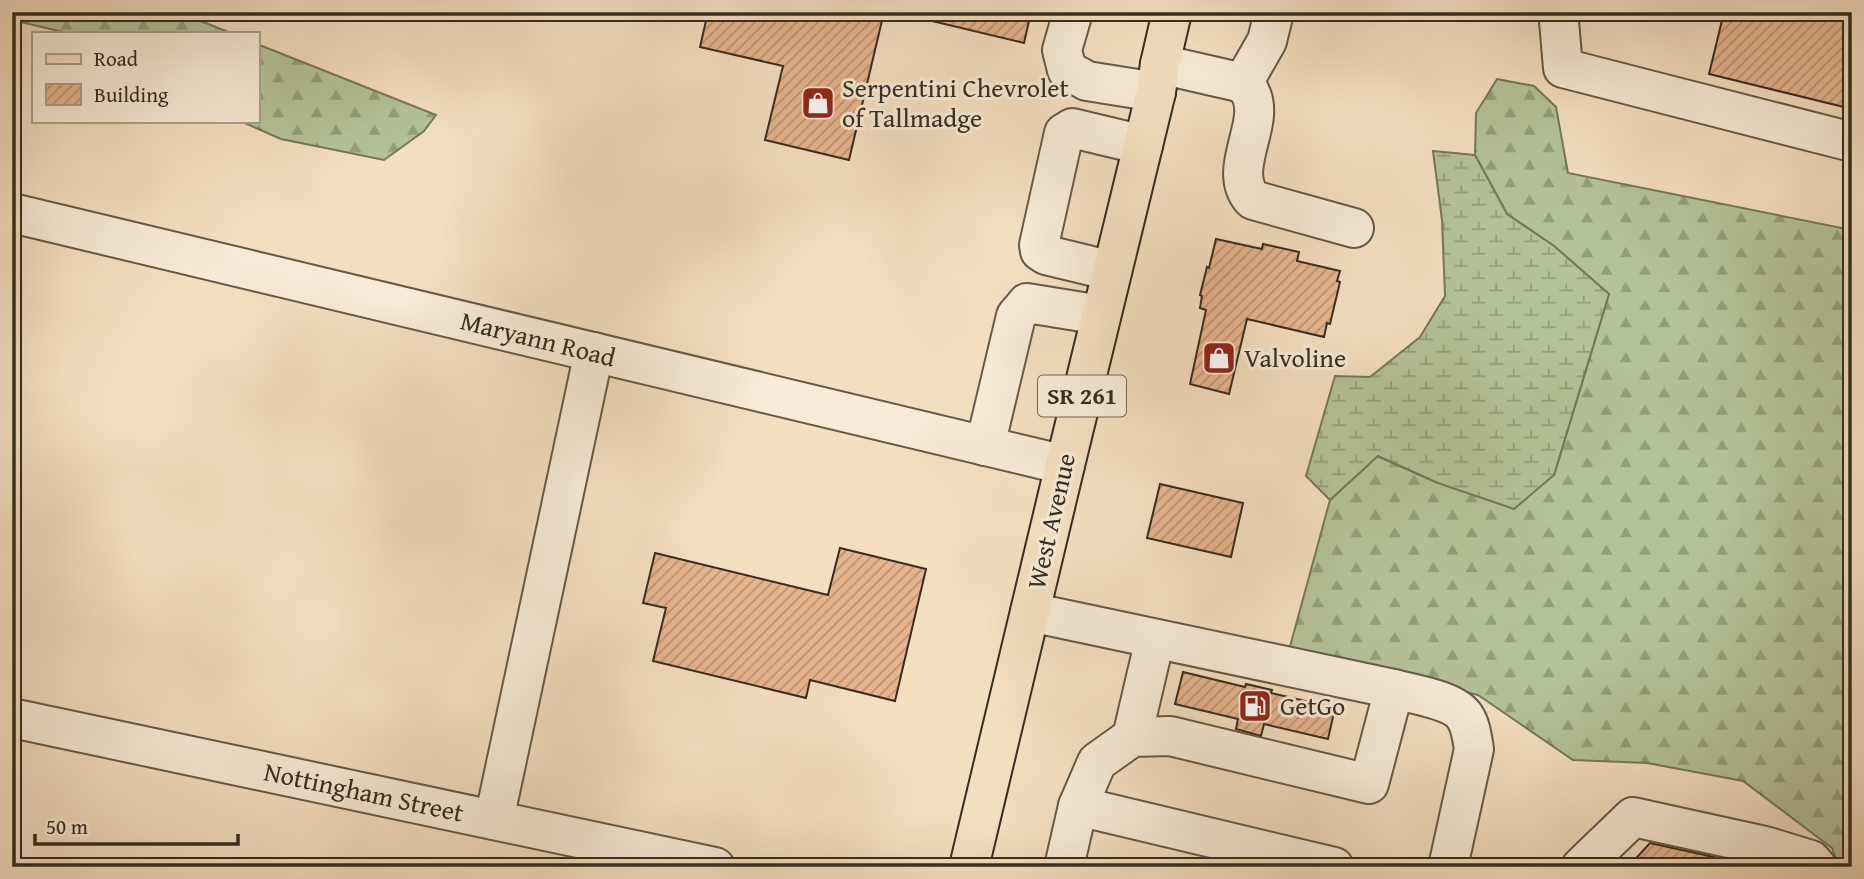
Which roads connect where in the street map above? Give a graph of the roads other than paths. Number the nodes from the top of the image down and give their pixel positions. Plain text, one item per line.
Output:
1 (1073, 12) edge
2 (1172, 12) edge
3 (1275, 12) edge
4 (1560, 17) edge
5 (1158, 78) junction
6 (1243, 83) junction
7 (1852, 142) edge
8 (1143, 145) junction
9 (12, 213) edge
10 (1354, 228) dead end
11 (1112, 271) junction
12 (1101, 315) junction
13 (594, 352) junction
14 (985, 446) junction
15 (1065, 465) junction
16 (1030, 612) junction
17 (1155, 639) junction
18 (1394, 689) junction
19 (12, 718) edge
20 (1132, 737) junction
21 (1078, 806) junction
22 (494, 820) junction
23 (591, 854) edge
24 (702, 865) edge
25 (969, 867) edge
26 (1065, 867) edge
27 (1334, 867) edge
28 (1448, 867) edge
29 (1581, 867) edge
30 (1817, 867) edge

1 - 5 street
2 - 5 main road, West Avenue / SR 261
3 - 6 street
4 - 7 street
5 - 6 street
5 - 8 main road, West Avenue / SR 261
6 - 10 street
8 - 11 main road, West Avenue / SR 261
8 - 11 street
9 - 13 street, Maryann Road
11 - 12 main road, West Avenue / SR 261
12 - 14 street
12 - 15 main road, West Avenue / SR 261
13 - 14 street, Maryann Road
13 - 22 street
14 - 15 street, Maryann Road
15 - 16 main road, West Avenue / SR 261
16 - 17 street
16 - 25 main road, West Avenue / SR 261
17 - 18 street
17 - 20 street
18 - 20 street
18 - 28 street
19 - 22 street, Nottingham Street
20 - 21 street
21 - 26 street
21 - 27 street
22 - 23 street, Nottingham Street
23 - 24 street, Nottingham Street
29 - 30 street

